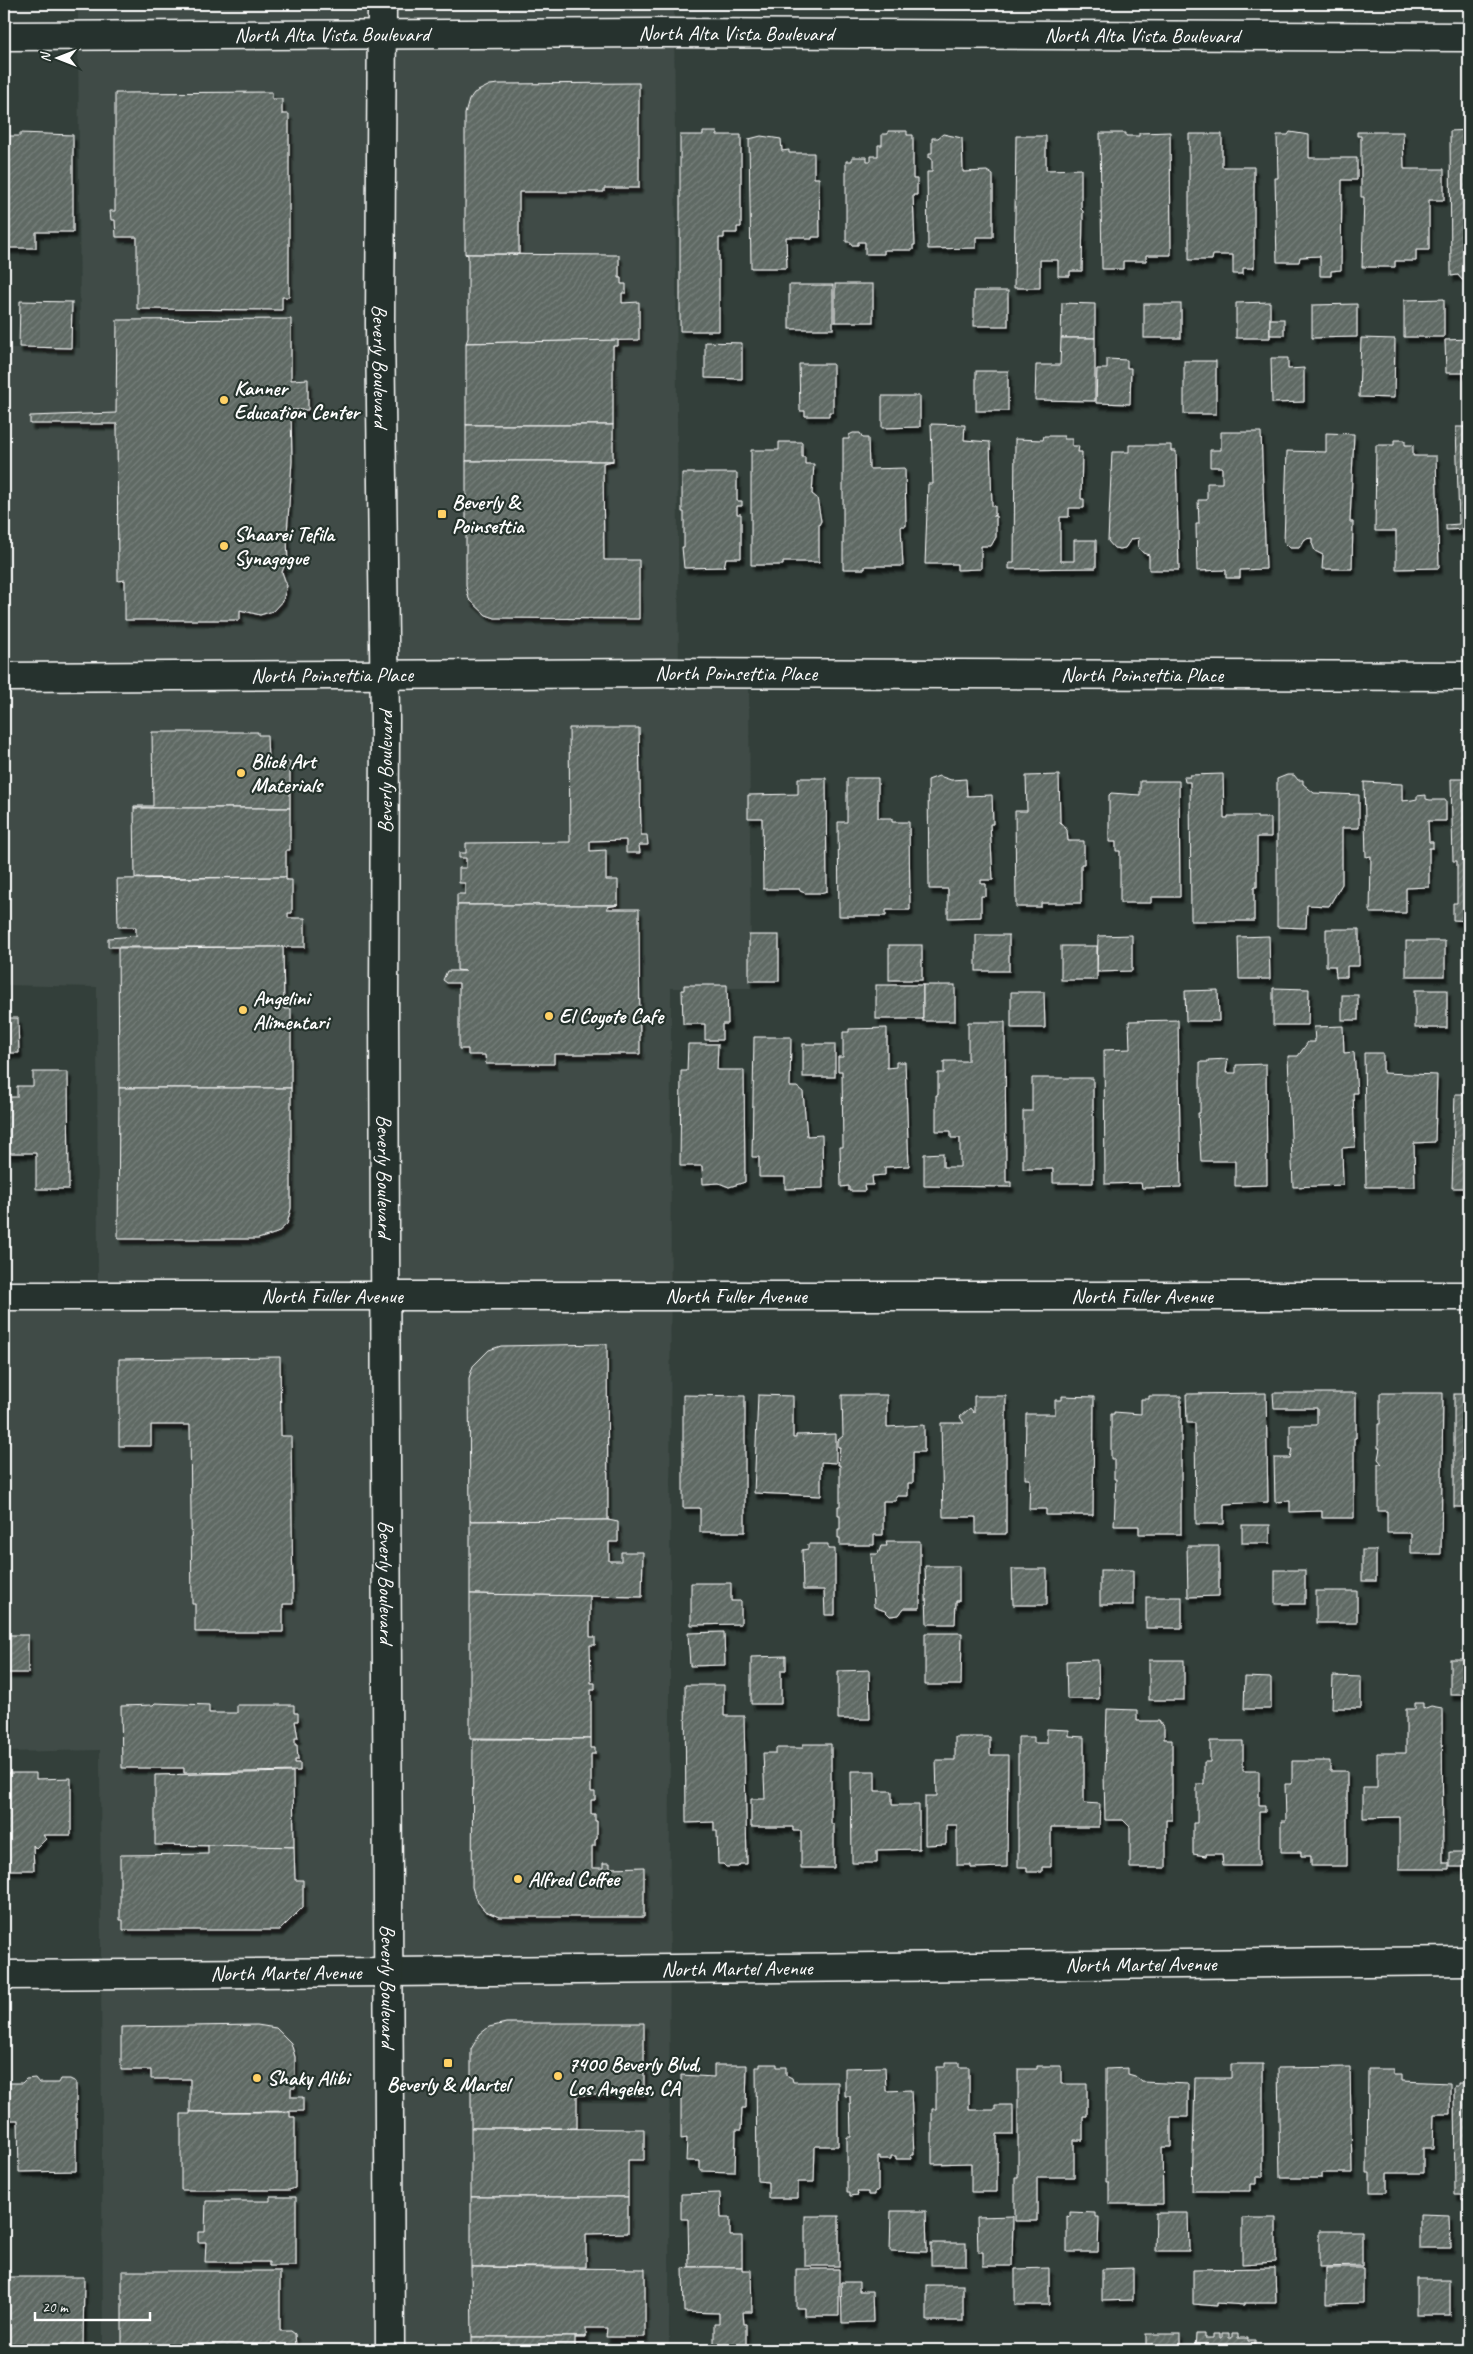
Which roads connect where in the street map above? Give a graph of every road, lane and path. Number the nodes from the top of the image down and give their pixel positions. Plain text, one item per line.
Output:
1 (382, 4) edge
2 (4, 36) edge
3 (382, 36) junction
4 (1469, 37) edge
5 (384, 675) junction
6 (1469, 676) edge
7 (4, 677) edge
8 (4, 1296) edge
9 (385, 1296) junction
10 (1469, 1296) edge
11 (1469, 1960) edge
12 (389, 1972) junction
13 (4, 1975) edge
14 (390, 2350) edge

1 - 3 street, Beverly Boulevard
2 - 3 street, North Alta Vista Boulevard
3 - 4 street, North Alta Vista Boulevard
3 - 5 street, Beverly Boulevard
5 - 6 street, North Poinsettia Place
5 - 7 street, North Poinsettia Place
5 - 9 street, Beverly Boulevard
8 - 9 street, North Fuller Avenue
9 - 10 street, North Fuller Avenue
9 - 12 street, Beverly Boulevard
11 - 12 street, North Martel Avenue
12 - 13 street, North Martel Avenue
12 - 14 street, Beverly Boulevard

